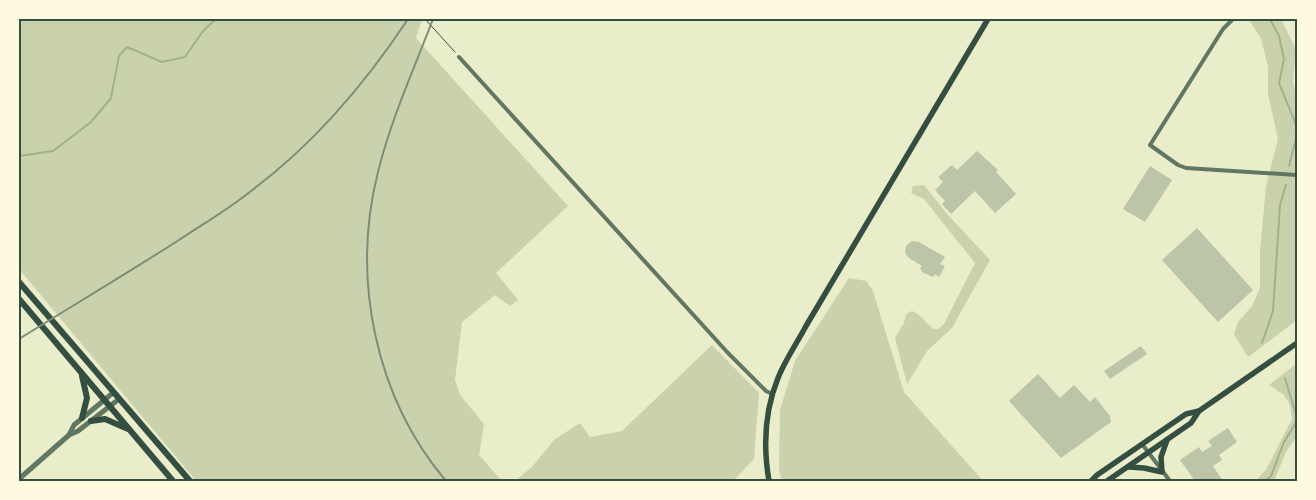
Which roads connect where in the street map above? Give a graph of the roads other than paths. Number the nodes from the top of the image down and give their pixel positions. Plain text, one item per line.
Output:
1 (988, 19) edge
2 (1232, 19) edge
3 (459, 56) road end
4 (1297, 175) edge
5 (19, 282) edge
6 (20, 300) edge
7 (1297, 343) edge
8 (80, 370) junction
9 (114, 392) junction
10 (772, 394) junction
11 (119, 399) junction
12 (105, 400) junction
13 (110, 406) junction
14 (1199, 411) junction
15 (82, 418) junction
16 (91, 421) junction
17 (131, 431) junction
18 (69, 435) junction
19 (1167, 440) junction
20 (1142, 444) junction
21 (1148, 454) junction
22 (1127, 468) junction
23 (1162, 472) junction
24 (19, 479) edge
25 (174, 481) edge
26 (190, 481) edge
27 (769, 481) edge
28 (1091, 481) edge
29 (1107, 481) edge
30 (1170, 481) edge

1 - 10 main road
2 - 4 street
3 - 10 street
5 - 9 main road
6 - 8 main road
7 - 14 main road
8 - 12 main road
8 - 15 main road
9 - 11 main road
9 - 12 street
10 - 27 main road
11 - 13 street
11 - 26 main road
12 - 13 main road
12 - 15 street
13 - 16 street
13 - 17 main road
14 - 19 main road
14 - 20 main road
15 - 18 street
16 - 17 main road
16 - 18 street
17 - 25 main road
18 - 24 street
19 - 21 main road
19 - 23 main road
20 - 21 street
20 - 28 main road
21 - 22 main road
21 - 23 street
22 - 23 main road
22 - 29 main road
23 - 30 street

